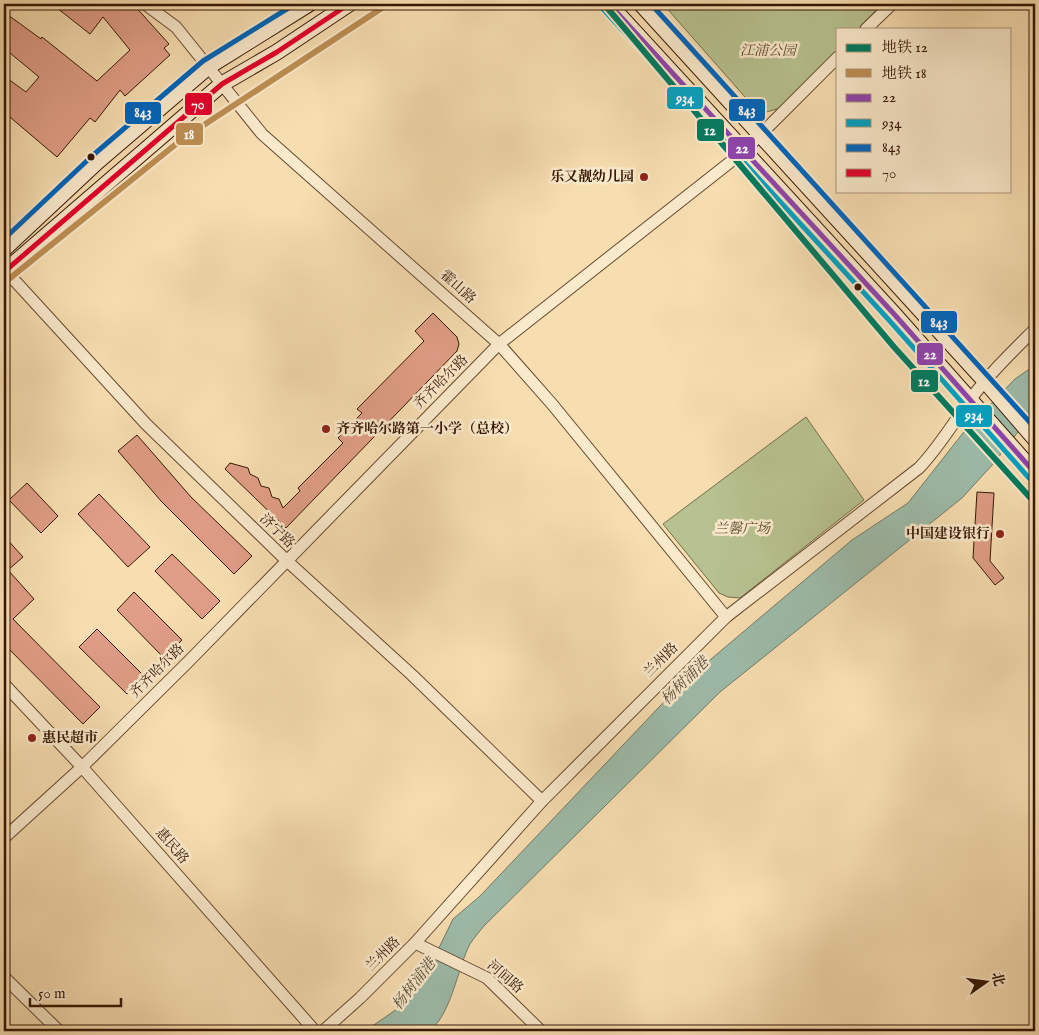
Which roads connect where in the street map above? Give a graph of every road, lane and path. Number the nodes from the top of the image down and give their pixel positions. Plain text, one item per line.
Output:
1 (145, 4) edge
2 (309, 4) edge
3 (349, 4) edge
4 (609, 4) edge
5 (641, 4) edge
6 (892, 4) edge
7 (867, 28) edge
8 (836, 59) edge
9 (208, 67) junction
10 (222, 84) junction
11 (761, 134) junction
12 (743, 152) junction
13 (4, 249) edge
14 (4, 271) edge
15 (1035, 329) edge
16 (499, 344) junction
17 (985, 381) junction
18 (970, 400) junction
19 (1035, 439) edge
20 (1032, 469) edge
21 (286, 560) junction
22 (726, 617) junction
23 (4, 684) edge
24 (82, 767) junction
25 (542, 801) junction
26 (4, 838) edge
27 (415, 943) junction
28 (4, 977) edge
29 (58, 1031) edge
30 (315, 1031) edge
31 (323, 1031) edge
32 (541, 1031) edge

1 - 9 street, 霍山路
2 - 9 main road
3 - 10 main road
4 - 12 main road
5 - 11 main road
6 - 7 street
8 - 11 street, 齐齐哈尔路
9 - 10 street, 霍山路
9 - 13 main road
10 - 14 main road
10 - 16 street, 霍山路
11 - 12 street, 齐齐哈尔路
11 - 17 main road
12 - 16 street, 齐齐哈尔路
12 - 18 main road
14 - 21 street, 济宁路
15 - 17 street, 兰州路
16 - 21 street, 齐齐哈尔路
16 - 22 street, 霍山路
17 - 18 street, 兰州路
17 - 19 main road
18 - 20 main road
18 - 22 street, 兰州路
21 - 24 street, 齐齐哈尔路
21 - 25 street, 济宁路
22 - 25 street, 兰州路
23 - 24 street, 惠民路
24 - 26 street, 齐齐哈尔路
24 - 30 street, 惠民路
25 - 27 street, 兰州路
27 - 31 street, 兰州路
27 - 32 street, 河间路
28 - 29 street

